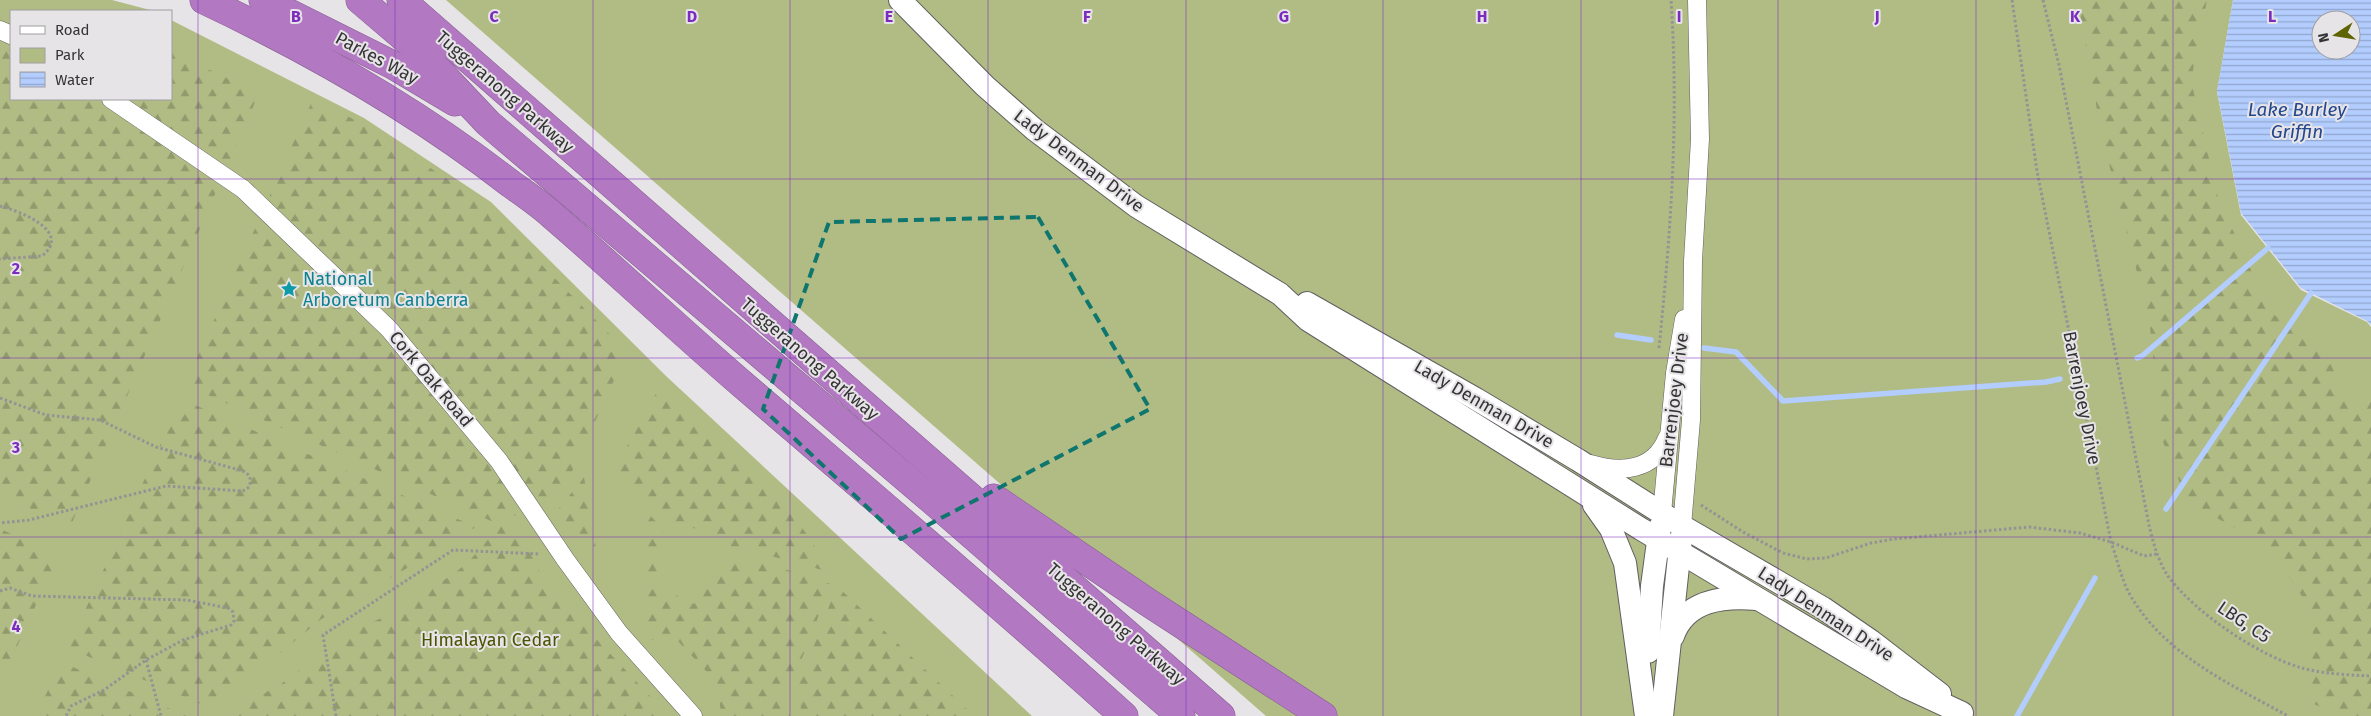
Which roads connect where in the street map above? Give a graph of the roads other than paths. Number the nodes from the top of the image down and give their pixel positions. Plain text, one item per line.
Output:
1 (204, 0) edge
2 (263, 0) edge
3 (360, 0) edge
4 (401, 0) edge
5 (900, 0) edge
6 (1697, 0) edge
7 (111, 100) edge
8 (488, 123) junction
9 (1693, 262) junction
10 (1280, 294) junction
11 (865, 406) junction
12 (1669, 430) junction
13 (1578, 460) junction
14 (1584, 493) junction
15 (933, 501) junction
16 (1662, 513) junction
17 (1682, 526) junction
18 (1659, 539) junction
19 (1680, 550) junction
20 (1761, 599) junction
21 (1671, 640) junction
22 (1965, 714) edge
23 (693, 716) edge
24 (1124, 716) edge
25 (1152, 716) edge
26 (1181, 716) edge
27 (1221, 716) edge
28 (1323, 716) edge
29 (1647, 716) edge
30 (1662, 716) edge

1 - 24 highway
2 - 8 highway, Parkes Way
3 - 8 highway
4 - 11 highway, Tuggeranong Parkway
5 - 10 street, Lady Denman Drive
6 - 9 street, Barrenjoey Drive
7 - 23 street, Cork Oak Road
8 - 15 highway, Tuggeranong Parkway
9 - 12 street, Barrenjoey Drive
9 - 17 street, Barrenjoey Drive
10 - 13 street, Lady Denman Drive
10 - 14 street, Lady Denman Drive
11 - 27 highway, Tuggeranong Parkway
11 - 28 highway
12 - 13 street
12 - 16 street, Barrenjoey Drive
13 - 16 street, Lady Denman Drive
14 - 18 street, Lady Denman Drive
14 - 29 street
15 - 25 highway
15 - 26 highway, Tuggeranong Parkway
16 - 17 street, Lady Denman Drive
16 - 18 street, Barrenjoey Drive
17 - 19 street
17 - 22 street, Lady Denman Drive
18 - 19 street, Lady Denman Drive
18 - 29 street
19 - 20 street, Lady Denman Drive
19 - 21 street
20 - 21 street
20 - 22 street, Lady Denman Drive
21 - 30 street

